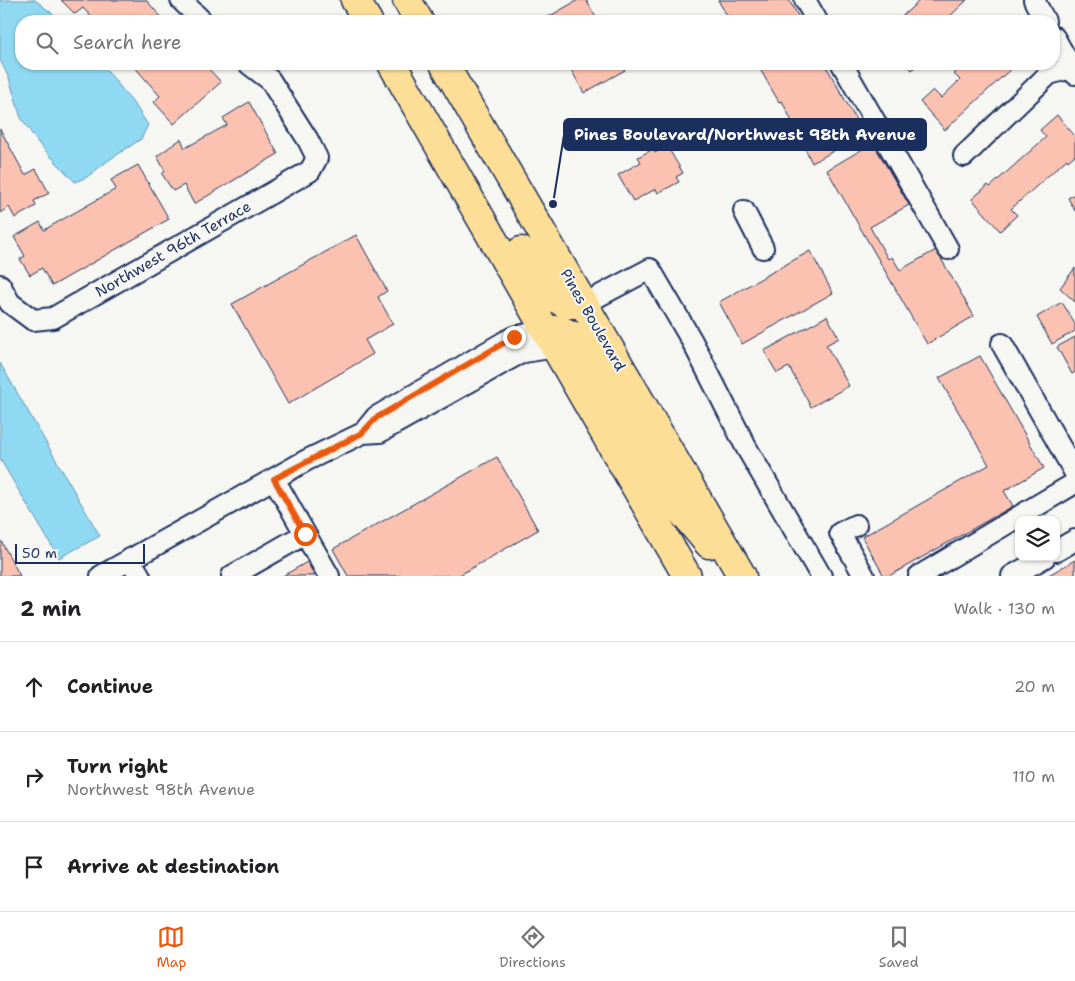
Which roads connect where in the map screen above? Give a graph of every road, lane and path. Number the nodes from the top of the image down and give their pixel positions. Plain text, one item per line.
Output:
1 (181, 0) edge
2 (355, 0) edge
3 (407, 0) edge
4 (805, 0) edge
5 (1034, 0) edge
6 (196, 15) edge
7 (364, 15) edge
8 (416, 15) edge
9 (814, 15) edge
10 (1042, 15) edge
11 (1060, 47) edge
12 (257, 70) edge
13 (396, 70) edge
14 (448, 70) edge
15 (845, 70) edge
16 (1074, 70) edge
17 (432, 132) junction
18 (964, 156) dead end
19 (744, 211) dead end
20 (763, 248) dead end
21 (948, 249) dead end
22 (0, 285) edge
23 (584, 304) junction
24 (551, 338) junction
25 (1002, 344) dead end
26 (1075, 474) edge
27 (274, 479) junction
28 (1075, 483) edge
29 (856, 525) dead end
30 (305, 534) junction
31 (1075, 540) edge
32 (1060, 549) edge
33 (1038, 561) edge
34 (135, 567) edge
35 (682, 568) edge
36 (101, 576) edge
37 (232, 576) edge
38 (329, 576) edge
39 (700, 576) edge
40 (735, 576) edge
41 (742, 576) edge
42 (821, 576) edge
43 (864, 576) edge
44 (919, 576) edge
45 (1012, 576) edge

1 - 6 street
2 - 7 highway
3 - 8 highway
4 - 9 street
5 - 10 street
11 - 16 street
12 - 22 street, Northwest 96th Terrace
13 - 17 highway
14 - 23 highway, Pines Boulevard
15 - 21 street
16 - 18 street
17 - 23 highway
17 - 24 highway
19 - 20 street
23 - 41 highway, Pines Boulevard
23 - 42 street
24 - 27 street
24 - 35 highway
24 - 40 highway
25 - 26 street
27 - 30 street
27 - 34 street
28 - 44 street
29 - 43 street
30 - 37 street
30 - 38 street
31 - 32 street
33 - 45 street
34 - 36 street
35 - 39 highway

